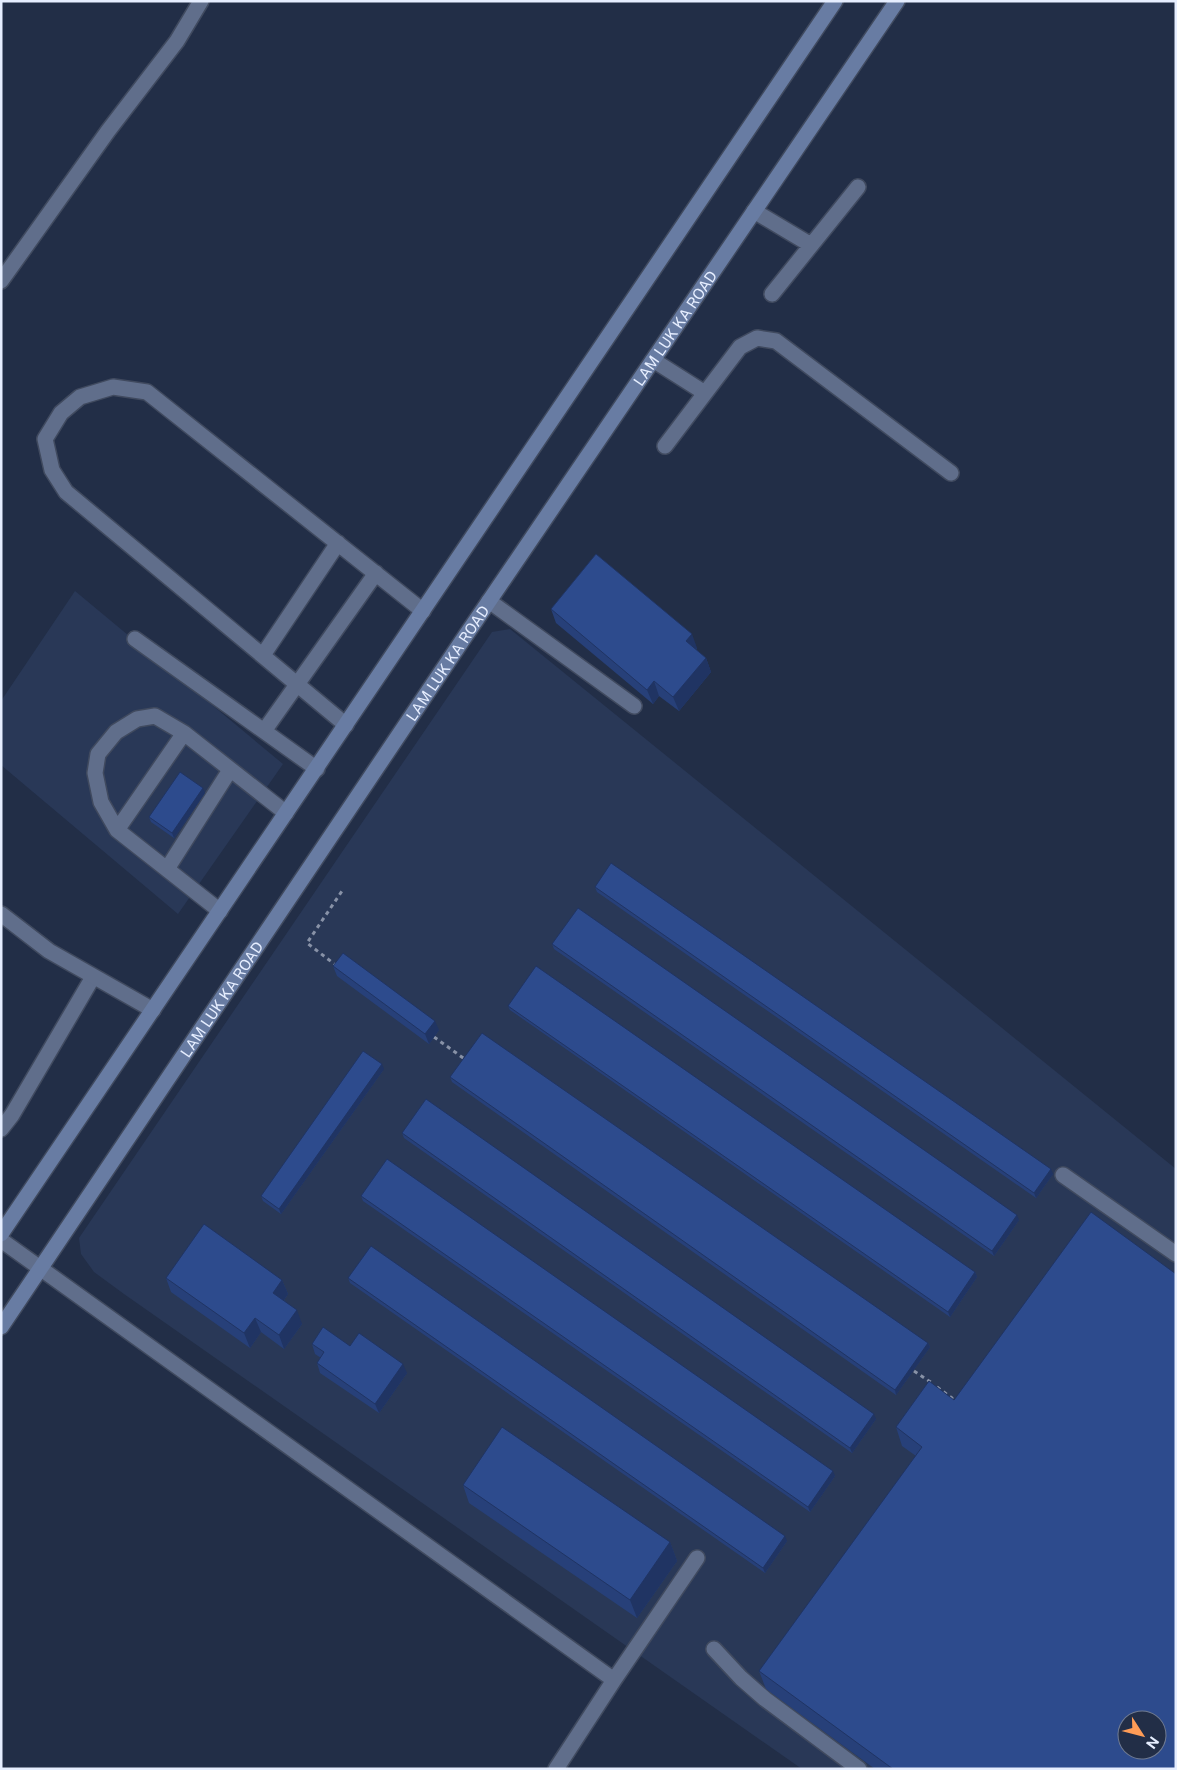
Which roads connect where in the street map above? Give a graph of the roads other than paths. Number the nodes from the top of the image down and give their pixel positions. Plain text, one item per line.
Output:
1 (201, 1) edge
2 (835, 1) edge
3 (897, 1) edge
4 (858, 187) dead end
5 (754, 212) junction
6 (812, 245) junction
7 (1, 281) edge
8 (772, 294) dead end
9 (653, 360) junction
10 (705, 393) junction
11 (665, 446) dead end
12 (950, 473) dead end
13 (338, 543) junction
14 (376, 573) junction
15 (489, 601) junction
16 (423, 610) junction
17 (135, 639) dead end
18 (263, 656) junction
19 (298, 684) junction
20 (634, 706) dead end
21 (346, 725) junction
22 (264, 731) junction
23 (184, 733) junction
24 (317, 768) junction
25 (230, 770) junction
26 (286, 813) junction
27 (117, 830) junction
28 (167, 869) junction
29 (220, 911) junction
30 (1, 914) edge
31 (94, 976) junction
32 (152, 1010) junction
33 (1, 1129) edge
34 (1063, 1175) dead end
35 (1, 1234) edge
36 (1, 1240) edge
37 (1176, 1254) edge
38 (41, 1270) junction
39 (1, 1327) edge
40 (697, 1558) dead end
41 (714, 1649) dead end
42 (614, 1680) junction
43 (556, 1769) edge
44 (859, 1769) edge

1 - 7 street
2 - 16 main road
3 - 5 main road, LAM LUK KA ROAD
4 - 6 street
5 - 6 street
5 - 9 main road, LAM LUK KA ROAD
6 - 8 street
9 - 10 street
9 - 15 main road, LAM LUK KA ROAD
10 - 11 street
10 - 12 street
13 - 14 street
13 - 18 street
13 - 18 street
14 - 16 street
14 - 19 street
15 - 20 street
15 - 38 main road, LAM LUK KA ROAD
16 - 21 main road
17 - 22 street
18 - 19 street
19 - 21 street
19 - 22 street
21 - 24 main road
22 - 24 street
23 - 25 street
23 - 27 street
23 - 27 street
24 - 26 main road
25 - 26 street
25 - 28 street
26 - 29 main road
27 - 28 street
28 - 29 street
29 - 32 main road
30 - 31 street
31 - 32 street
31 - 33 street
32 - 35 main road
34 - 37 street
36 - 38 street
38 - 39 main road, LAM LUK KA ROAD
38 - 42 street
40 - 42 street
41 - 44 street
42 - 43 street

